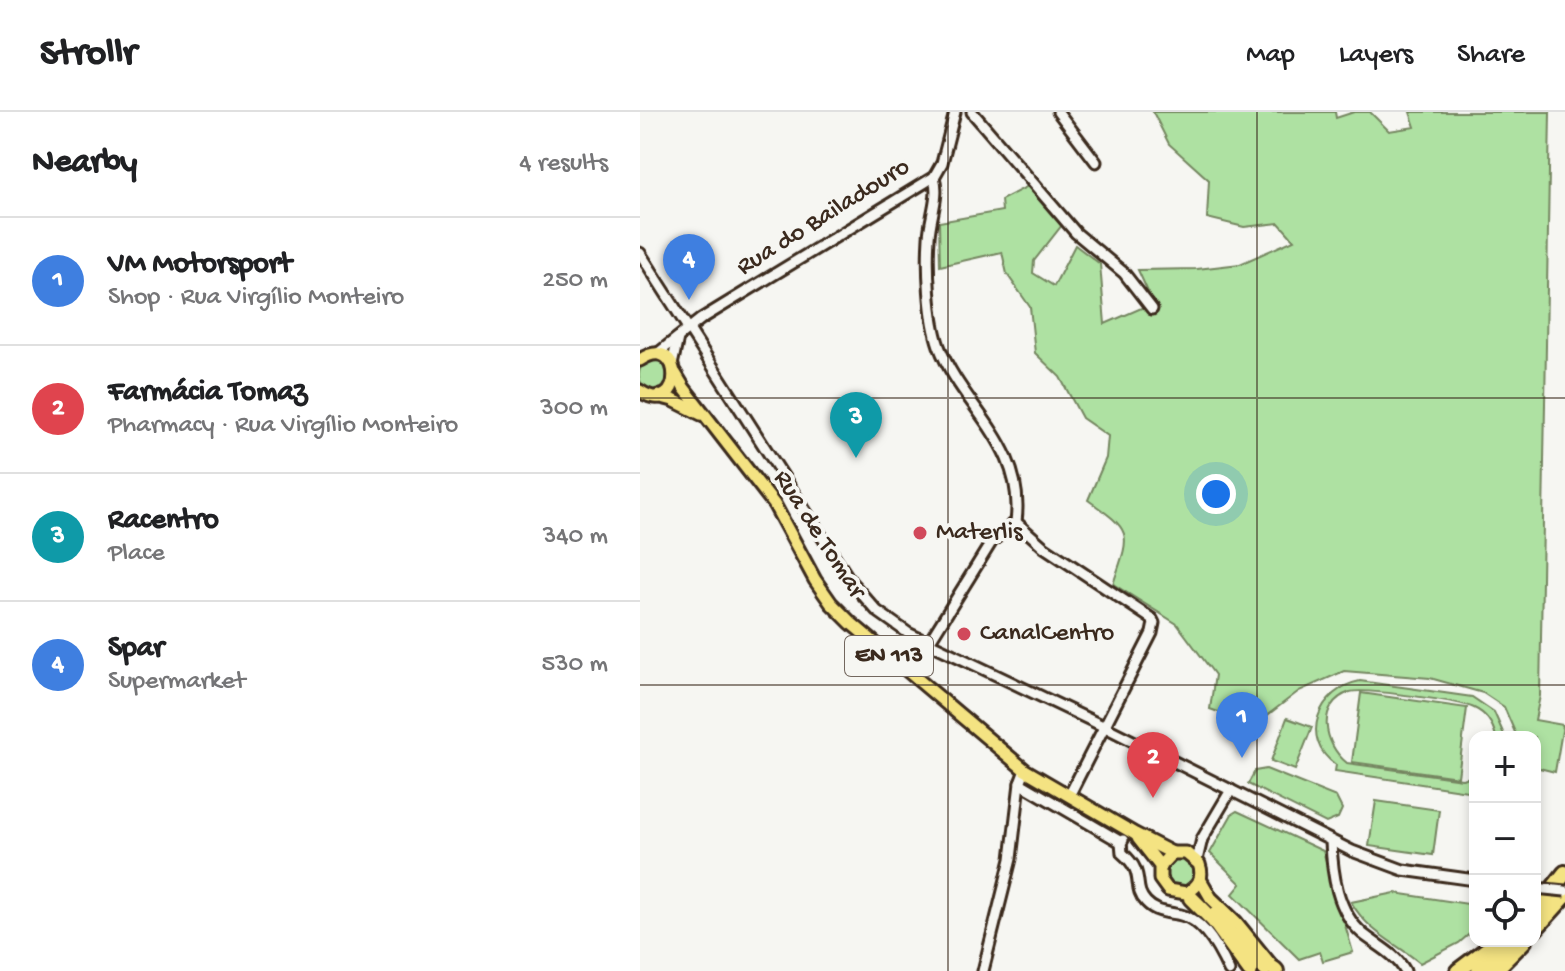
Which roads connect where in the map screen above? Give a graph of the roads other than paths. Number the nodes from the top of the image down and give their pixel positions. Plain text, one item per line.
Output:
1 (972, 112) edge
2 (1058, 112) edge
3 (951, 113) edge
4 (1096, 162) dead end
5 (934, 177) junction
6 (640, 253) edge
7 (1152, 309) dead end
8 (688, 329) junction
9 (678, 338) junction
10 (646, 356) edge
11 (674, 369) junction
12 (647, 395) edge
13 (708, 419) junction
14 (1016, 522) junction
15 (928, 644) junction
16 (1105, 727) junction
17 (1025, 770) junction
18 (1020, 783) junction
19 (1231, 790) junction
20 (1069, 796) junction
21 (1132, 833) junction
22 (1202, 839) junction
23 (1331, 841) junction
24 (1121, 842) junction
25 (1172, 853) junction
26 (1186, 853) junction
27 (1197, 860) junction
28 (1160, 866) junction
29 (1565, 873) edge
30 (1200, 879) junction
31 (1469, 879) edge
32 (1541, 889) edge
33 (1565, 894) edge
34 (1185, 896) junction
35 (1541, 909) edge
36 (1541, 909) edge
37 (1541, 912) edge
38 (1541, 930) edge
39 (1490, 947) edge
40 (1503, 947) edge
41 (1518, 947) edge
42 (1527, 947) edge
43 (1404, 968) edge
44 (1273, 970) edge
45 (983, 971) edge
46 (1229, 971) edge
47 (1250, 971) edge
48 (1458, 971) edge
49 (1479, 971) edge
50 (1494, 971) edge
51 (1507, 971) edge

1 - 7 street
2 - 4 street
3 - 5 street, Rua do Bailadouro
5 - 8 street, Rua do Bailadouro
5 - 14 street
6 - 8 street
8 - 9 street, Rua do Bailadouro
8 - 15 street
9 - 10 street, Rua do Bailadouro
9 - 11 street
10 - 11 main road, Rua de Tomar / EN 113
11 - 12 main road, Rua de Tomar / EN 113
11 - 13 main road, Rua de Tomar / EN 113
12 - 13 main road, Rua de Tomar / EN 113
13 - 17 main road, Rua de Tomar / EN 113
14 - 15 street
14 - 16 street
15 - 16 street
16 - 19 street
16 - 20 street
17 - 18 street
17 - 20 main road, Rua de Tomar / EN 113
18 - 24 street
18 - 45 street
19 - 22 street
19 - 23 street
20 - 21 main road, Rua de Tomar / EN 113
21 - 24 street
21 - 25 main road, Rua de Tomar / EN 113
21 - 28 main road, Rua de Tomar / EN 113
22 - 26 street
22 - 27 street
23 - 31 street
23 - 43 street
24 - 46 street
25 - 26 main road, Rua de Tomar / EN 113
25 - 28 main road
26 - 27 main road
27 - 30 main road, Rua de Tomar / EN 113
28 - 34 main road, Rua de Tomar / EN 113
29 - 35 highway
30 - 34 main road
30 - 44 main road, Rua de Tomar / EN 113
32 - 33 street, bridge
33 - 36 highway
34 - 44 main road, Rua de Tomar / EN 113
34 - 47 highway
37 - 38 highway
39 - 48 highway
40 - 49 highway
41 - 50 highway
42 - 51 highway

